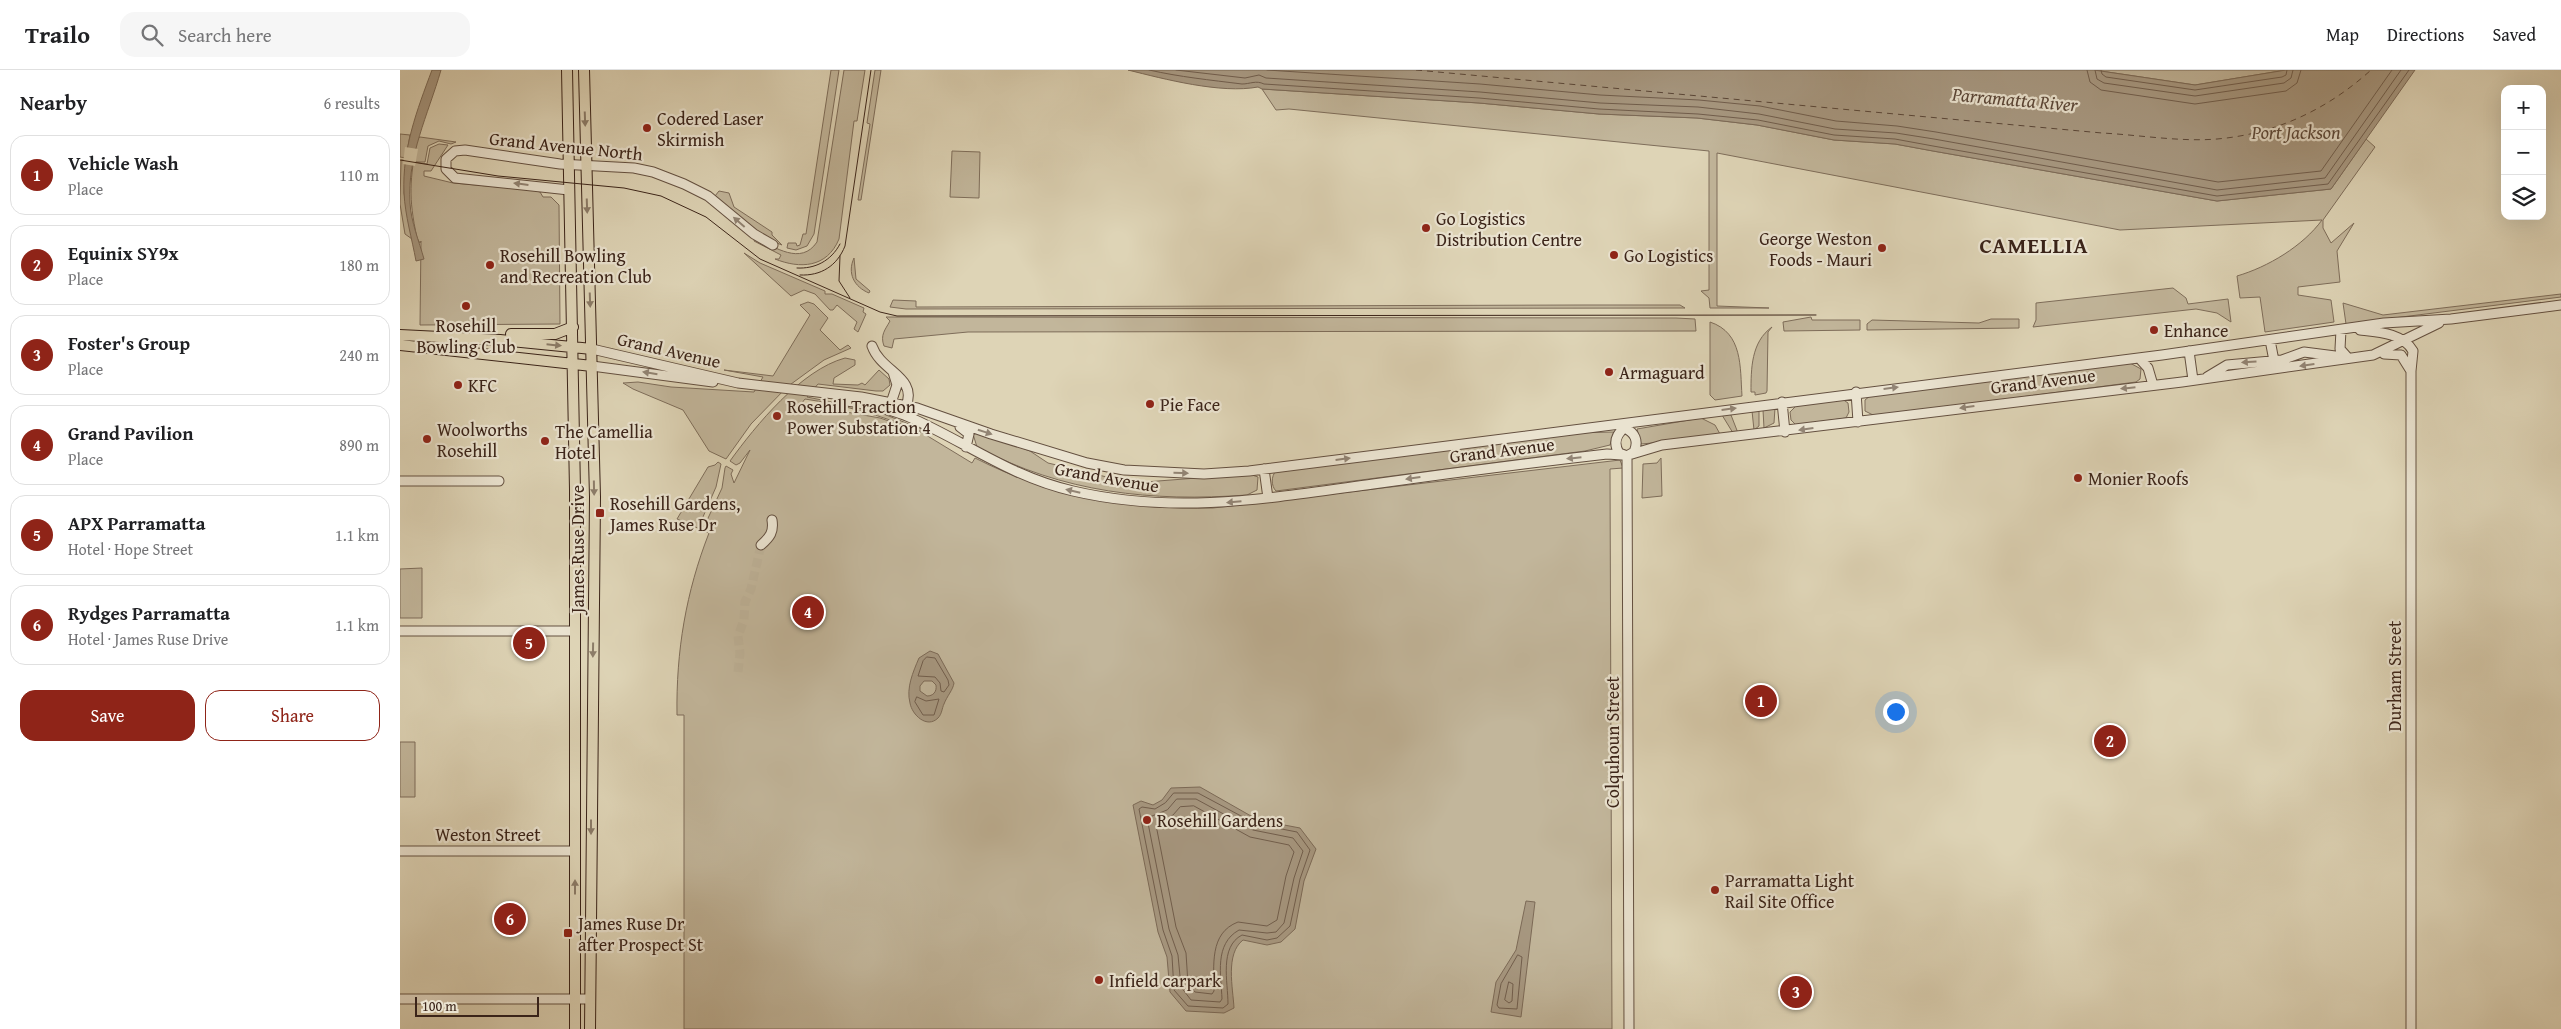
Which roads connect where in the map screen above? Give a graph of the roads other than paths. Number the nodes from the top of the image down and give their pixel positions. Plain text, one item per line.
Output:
1 (566, 70) edge
2 (584, 70) edge
3 (569, 165) junction
4 (586, 166) junction
5 (569, 190) junction
6 (773, 244) dead end
7 (2561, 305) edge
8 (2451, 319) junction
9 (573, 327) junction
10 (2344, 329) junction
11 (2424, 329) junction
12 (400, 335) edge
13 (478, 339) junction
14 (2270, 340) junction
15 (2403, 341) junction
16 (400, 345) edge
17 (872, 346) dead end
18 (574, 347) junction
19 (592, 349) junction
20 (2189, 351) junction
21 (2373, 355) junction
22 (2139, 358) junction
23 (2351, 358) junction
24 (2413, 359) junction
25 (574, 364) junction
26 (2275, 365) junction
27 (592, 366) junction
28 (2411, 371) junction
29 (893, 372) junction
30 (2198, 380) junction
31 (738, 383) junction
32 (2153, 385) junction
33 (812, 392) junction
34 (1856, 392) junction
35 (892, 402) junction
36 (1782, 402) junction
37 (906, 406) junction
38 (931, 412) junction
39 (896, 413) junction
40 (1697, 413) junction
41 (1858, 422) junction
42 (1624, 428) junction
43 (1565, 431) junction
44 (1785, 432) junction
45 (966, 447) junction
46 (1627, 455) junction
47 (1264, 469) junction
48 (400, 481) edge
49 (498, 481) dead end
50 (1268, 498) junction
51 (772, 520) dead end
52 (761, 545) tunnel mouth
53 (400, 630) edge
54 (575, 631) junction
55 (400, 850) edge
56 (575, 851) junction
57 (400, 999) edge
58 (575, 999) junction
59 (590, 999) junction
60 (576, 1029) edge
61 (590, 1029) edge
62 (1629, 1029) edge
63 (2410, 1029) edge

1 - 3 main road, James Ruse Drive
2 -> 4 main road, James Ruse Drive
3 - 4 street, Grand Avenue North
3 - 5 main road, James Ruse Drive
5 -> 3 street, Grand Avenue North
6 -> 4 street, Grand Avenue North
4 -> 19 main road, James Ruse Drive
5 - 9 main road, James Ruse Drive
7 - 8 street, Grand Avenue
8 - 10 street, Grand Avenue
8 - 11 street, Grand Avenue
9 - 13 main road
9 - 18 main road, James Ruse Drive
10 - 14 street, Grand Avenue
10 - 15 street
10 - 23 street
11 - 15 street, Grand Avenue
11 - 24 street, Durham Street
12 - 13 main road
13 -> 18 main road
14 - 20 street, Grand Avenue
14 - 26 street
15 - 21 street, Grand Avenue
15 - 24 street
16 - 25 main road
17 - 29 street
18 - 19 main road
18 - 25 main road, James Ruse Drive
19 - 27 main road, James Ruse Drive
19 - 31 street, Grand Avenue
20 - 22 street, Grand Avenue
20 - 30 street
21 - 23 street, Grand Avenue
21 - 28 street
22 - 32 street
34 -> 22 street, Grand Avenue
23 -> 26 street, Grand Avenue
23 - 26 street
24 - 28 street, Durham Street
25 - 27 main road
25 - 54 main road, James Ruse Drive
26 -> 30 street, Grand Avenue
31 -> 27 street, Grand Avenue
27 -> 59 main road, James Ruse Drive
28 - 63 street, Durham Street
29 - 35 street
29 - 37 street
30 - 32 street, Grand Avenue
31 - 33 street, Grand Avenue
32 -> 41 street, Grand Avenue
33 - 35 street, Grand Avenue
33 - 39 street, Grand Avenue
34 - 36 street, Grand Avenue
34 - 41 street
35 - 37 street, Grand Avenue
35 - 39 street
40 -> 36 street, Grand Avenue
36 - 44 street
37 - 38 street, Grand Avenue
37 - 39 street
38 - 45 street
38 -> 47 street, Grand Avenue
39 - 45 street, Grand Avenue
40 - 42 street, Grand Avenue
40 - 43 street, Grand Avenue
41 -> 44 street, Grand Avenue
42 - 43 street, Grand Avenue
42 - 46 street
42 - 46 street
47 -> 43 street, Grand Avenue
44 - 46 street, Grand Avenue
50 -> 45 street, Grand Avenue
46 -> 50 street, Grand Avenue
46 - 62 street, Colquhoun Street
47 - 50 street
48 - 49 street
51 - 52 street
53 - 54 street
54 - 56 main road, James Ruse Drive
55 - 56 street, Weston Street
58 -> 56 main road, James Ruse Drive
57 - 58 street
58 - 59 street
58 - 60 main road, James Ruse Drive
59 - 61 main road, James Ruse Drive

